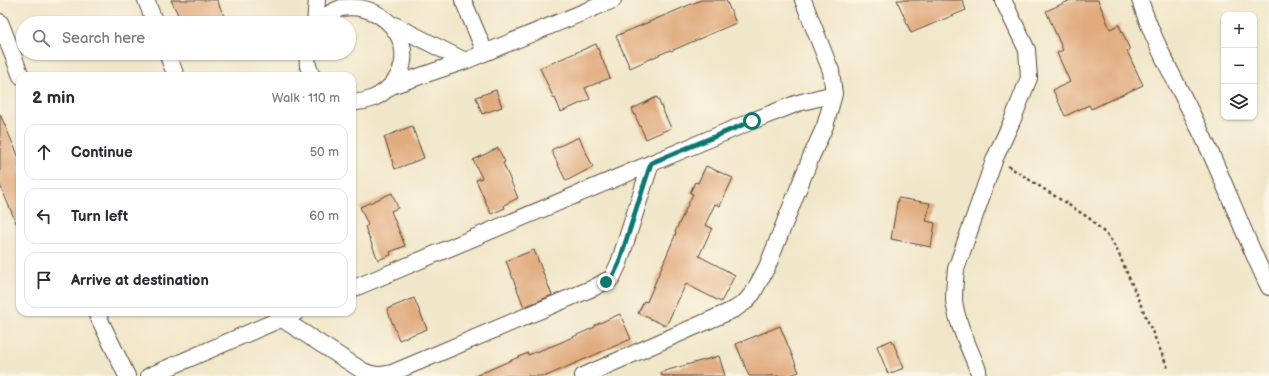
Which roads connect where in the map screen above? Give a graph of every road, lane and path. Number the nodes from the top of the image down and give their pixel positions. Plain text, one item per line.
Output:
1 (146, 0) edge
2 (317, 0) edge
3 (463, 0) edge
4 (612, 0) edge
5 (803, 0) edge
6 (1003, 0) edge
7 (1140, 0) edge
8 (359, 3) edge
9 (152, 16) edge
10 (316, 16) edge
11 (326, 16) edge
12 (0, 22) edge
13 (394, 25) junction
14 (485, 52) junction
15 (170, 60) edge
16 (305, 60) edge
17 (308, 60) edge
18 (465, 61) junction
19 (19, 72) edge
20 (174, 72) edge
21 (302, 72) edge
22 (310, 72) edge
23 (391, 86) junction
24 (834, 94) junction
25 (356, 102) edge
26 (995, 158) junction
27 (651, 163) junction
28 (356, 287) edge
29 (1269, 287) edge
30 (98, 316) edge
31 (287, 316) edge
32 (282, 318) junction
33 (1168, 368) dead end
34 (978, 370) dead end
35 (127, 376) edge
36 (149, 376) edge
37 (583, 376) edge

1 - 9 street
2 - 10 street
3 - 14 street
4 - 14 street
5 - 24 street
6 - 26 street
7 - 29 street
8 - 11 street
8 - 13 street
12 - 19 street
13 - 18 street
13 - 23 street
14 - 18 street
15 - 20 street
16 - 21 street
17 - 22 street
18 - 23 street
23 - 25 street
24 - 27 street
24 - 37 street
26 - 33 path
26 - 34 street
27 - 28 street
27 - 32 street
30 - 35 street
31 - 32 street
32 - 36 street

